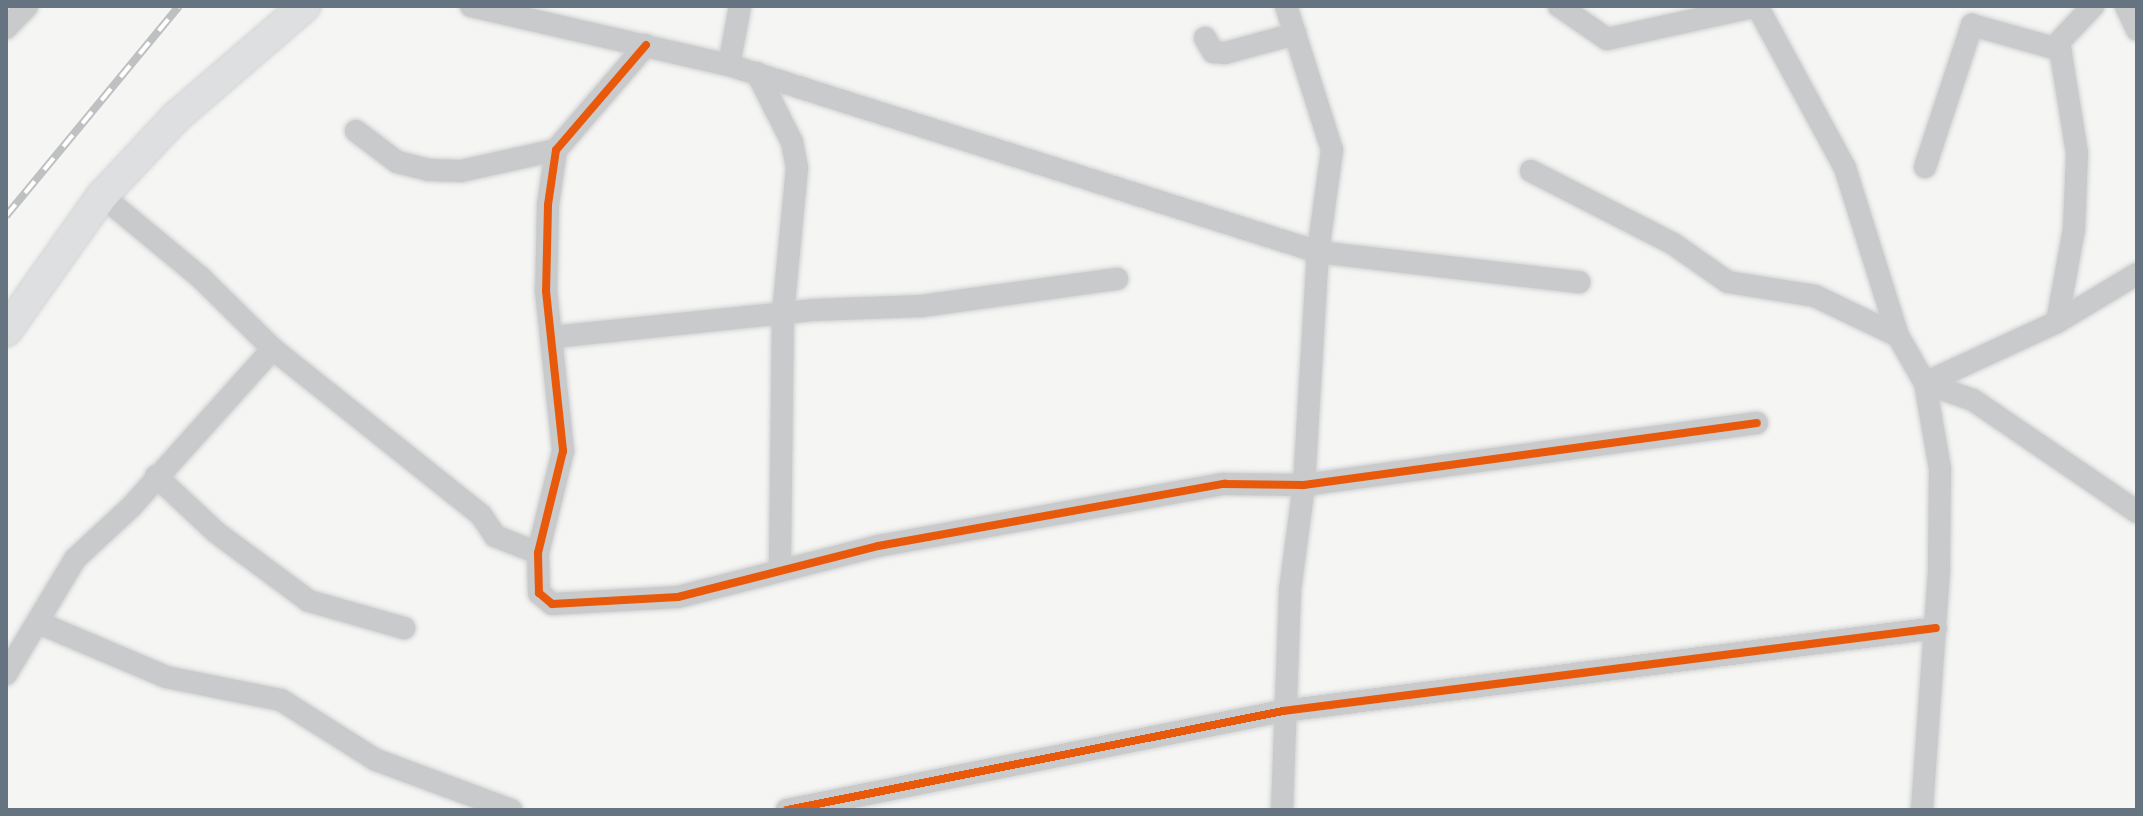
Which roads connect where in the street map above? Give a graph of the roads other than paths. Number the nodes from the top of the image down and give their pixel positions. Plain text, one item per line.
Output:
1 (27, 6) edge
2 (305, 6) edge
3 (471, 6) edge
4 (740, 6) edge
5 (1286, 6) edge
6 (1559, 6) edge
7 (1757, 6) edge
8 (2093, 6) edge
9 (2126, 6) edge
10 (6, 28) edge
11 (2137, 30) edge
12 (1295, 34) junction
13 (1205, 38) dead end
14 (646, 45) junction
15 (2061, 50) junction
16 (729, 65) junction
17 (757, 73) junction
18 (356, 131) dead end
19 (556, 150) junction
20 (1925, 167) dead end
21 (1531, 171) dead end
22 (102, 196) junction
23 (1318, 252) junction
24 (2137, 274) edge
25 (1117, 279) dead end
26 (1579, 282) dead end
27 (783, 313) junction
28 (2057, 322) junction
29 (6, 331) edge
30 (1898, 336) junction
31 (553, 337) junction
32 (273, 349) junction
33 (1925, 383) junction
34 (1757, 423) dead end
35 (156, 476) junction
36 (1304, 485) junction
37 (2137, 512) edge
38 (538, 553) junction
39 (780, 571) junction
40 (39, 623) junction
41 (404, 628) dead end
42 (1936, 628) junction
43 (6, 674) edge
44 (1283, 711) junction
45 (511, 810) edge
46 (787, 810) edge
47 (1282, 810) edge
48 (1922, 810) edge

1 - 10 street
2 - 22 street
3 - 14 street
4 - 16 street
5 - 12 street
6 - 7 street
7 - 30 street
8 - 15 street
9 - 11 street
12 - 13 street
12 - 23 street
14 - 16 street
14 - 19 street
15 - 20 street
15 - 28 street
16 - 17 street
17 - 23 street
17 - 27 street
18 - 19 street
19 - 31 street
21 - 30 street
22 - 29 street
22 - 32 street
23 - 26 street
23 - 36 street
24 - 28 street
25 - 27 street
27 - 31 street
27 - 39 street
28 - 33 street
30 - 33 street
31 - 38 street
32 - 35 street
32 - 38 street
33 - 37 street
33 - 42 street
34 - 36 street
35 - 40 street
35 - 41 street
36 - 39 street
36 - 44 street
38 - 39 street
40 - 43 street
40 - 45 street
42 - 44 street
42 - 48 street
44 - 46 street
44 - 47 street

